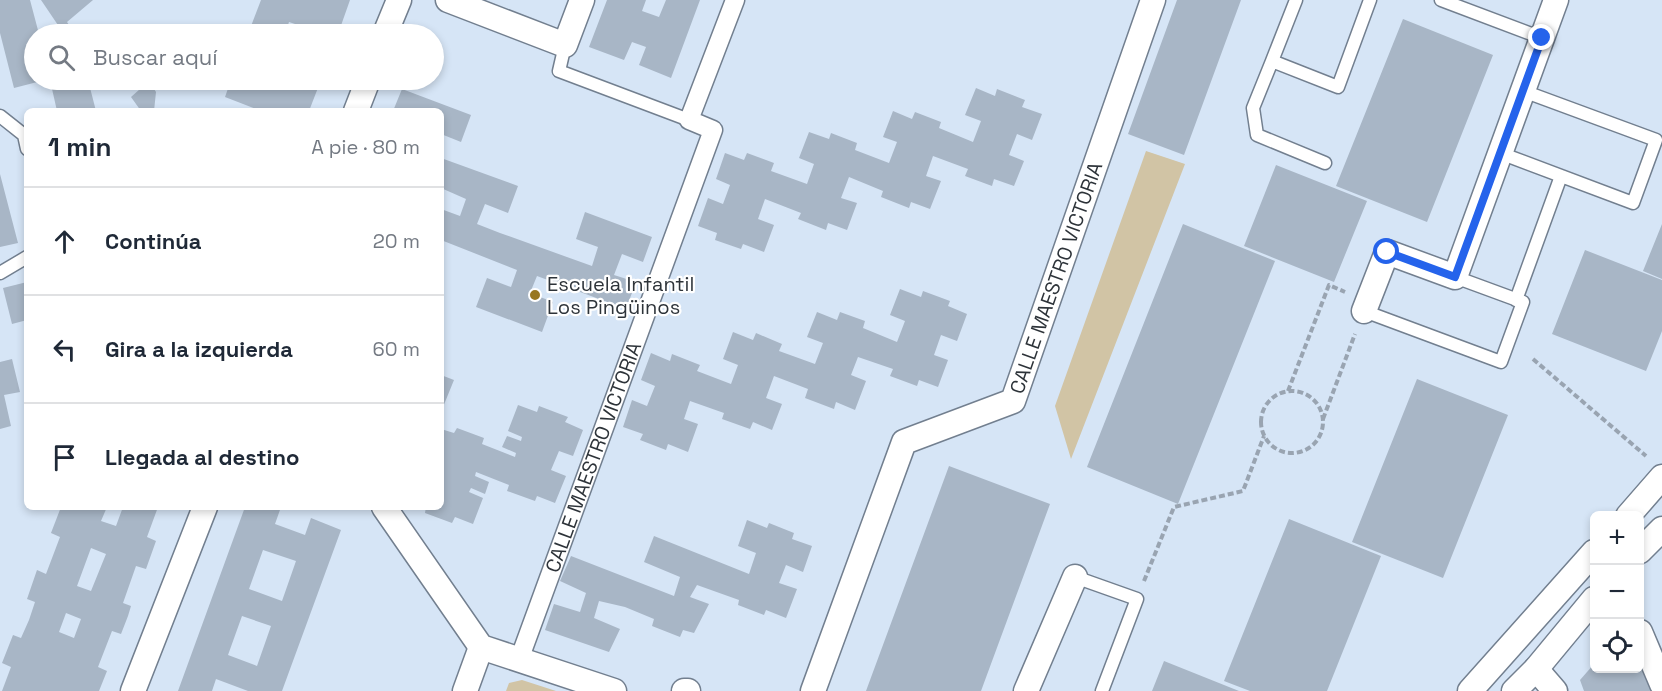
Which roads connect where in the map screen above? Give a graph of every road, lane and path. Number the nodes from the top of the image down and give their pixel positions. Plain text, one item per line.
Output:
1 (399, 0) edge
2 (448, 0) edge
3 (582, 0) edge
4 (735, 0) edge
5 (1153, 0) edge
6 (1296, 0) edge
7 (1370, 0) edge
8 (1441, 0) edge
9 (1556, 0) edge
10 (389, 24) edge
11 (1542, 38) junction
12 (565, 45) junction
13 (1272, 62) junction
14 (364, 90) edge
15 (1523, 91) junction
16 (357, 108) edge
17 (0, 116) edge
18 (689, 120) junction
19 (24, 135) edge
20 (1500, 153) junction
21 (1325, 163) dead end
22 (1561, 176) junction
23 (24, 259) edge
24 (0, 273) edge
25 (1455, 277) junction
26 (1329, 285) dead end
27 (1516, 300) junction
28 (1364, 311) junction
29 (1533, 358) dead end
30 (1288, 392) junction
31 (1323, 419) junction
32 (1264, 436) junction
33 (1658, 470) edge
34 (204, 510) edge
35 (386, 510) edge
36 (1631, 511) edge
37 (1662, 530) edge
38 (1644, 547) edge
39 (1590, 556) edge
40 (1075, 577) joint
41 (1137, 599) junction
42 (1590, 604) edge
43 (1644, 641) edge
44 (481, 647) junction
45 (519, 660) junction
46 (1536, 669) junction
47 (1662, 684) edge
48 (134, 691) edge
49 (465, 691) edge
50 (614, 691) edge
51 (813, 691) edge
52 (1026, 691) edge
53 (1102, 691) edge
54 (1470, 691) edge
55 (1514, 691) edge
56 (1555, 691) edge

1 - 10 street
2 - 12 street
3 - 12 street
4 - 18 street
5 - 51 street, CALLE MAESTRO VICTORIA
6 - 13 lane
7 - 13 lane
8 - 11 lane
9 - 11 street
11 - 15 street
12 - 18 lane
13 - 21 lane
14 - 16 street
15 - 20 street
15 - 22 lane
17 - 19 lane
18 - 45 street, CALLE MAESTRO VICTORIA
20 - 22 lane
20 - 25 street
22 - 27 lane
23 - 24 lane
25 - 27 lane
25 - 28 street
26 - 30 path
27 - 28 lane
28 - 31 path
29 - 33 path
30 - 31 path
30 - 32 path
31 - 32 path
32 - 41 path
33 - 36 street
34 - 48 street
35 - 44 street
37 - 38 street
39 - 54 street
40 - 41 lane
40 - 52 street
41 - 53 lane
42 - 46 street
43 - 47 street
44 - 45 street
44 - 49 street
45 - 50 street
46 - 55 street
46 - 56 street

